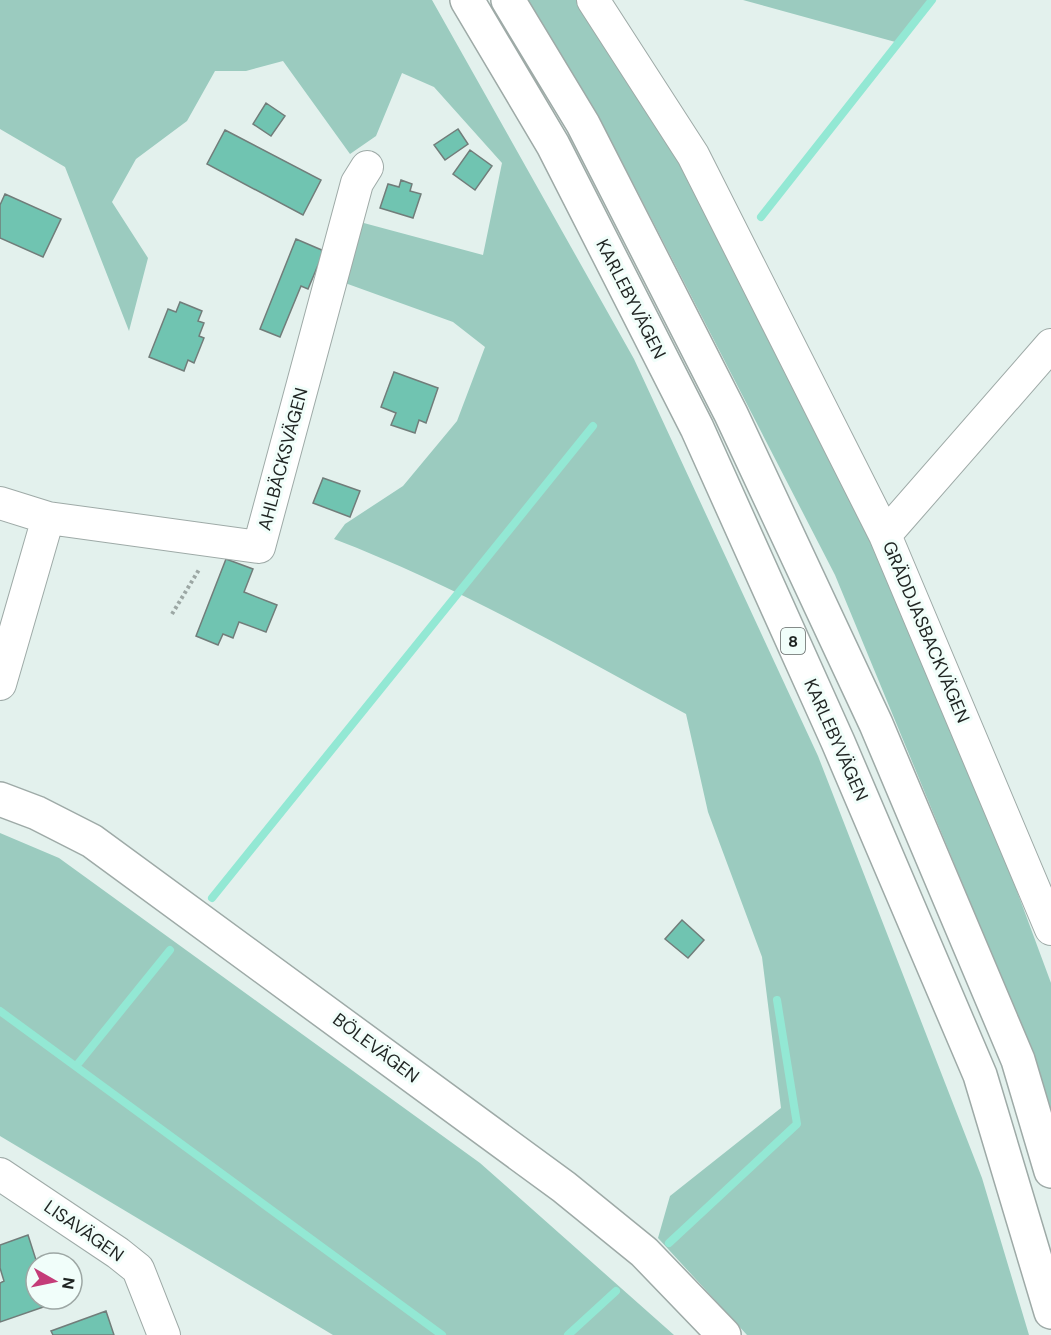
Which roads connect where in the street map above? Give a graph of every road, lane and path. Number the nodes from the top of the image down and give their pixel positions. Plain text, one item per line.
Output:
1 (467, 0) edge
2 (508, 0) edge
3 (593, 0) edge
4 (367, 167) dead end
5 (1051, 345) edge
6 (0, 503) edge
7 (48, 518) junction
8 (885, 535) junction
9 (215, 541) junction
10 (172, 614) dead end
11 (0, 684) edge
12 (0, 799) edge
13 (1051, 929) edge
14 (1051, 1171) edge
15 (0, 1174) edge
16 (1051, 1312) edge
17 (164, 1335) edge
18 (724, 1335) edge

1 - 16 main road, KARLEBYVÄGEN / 8
2 - 14 main road, KARLEBYVÄGEN / 8
3 - 8 street
4 - 9 street, AHLBÄCKSVÄGEN
5 - 8 street, GRÄDDJASBACKVÄGEN
6 - 7 street, AHLBÄCKSVÄGEN
7 - 9 street, AHLBÄCKSVÄGEN
7 - 11 street
8 - 13 street, GRÄDDJASBACKVÄGEN
9 - 10 path
12 - 18 main road, BÖLEVÄGEN
15 - 17 street, LISAVÄGEN

